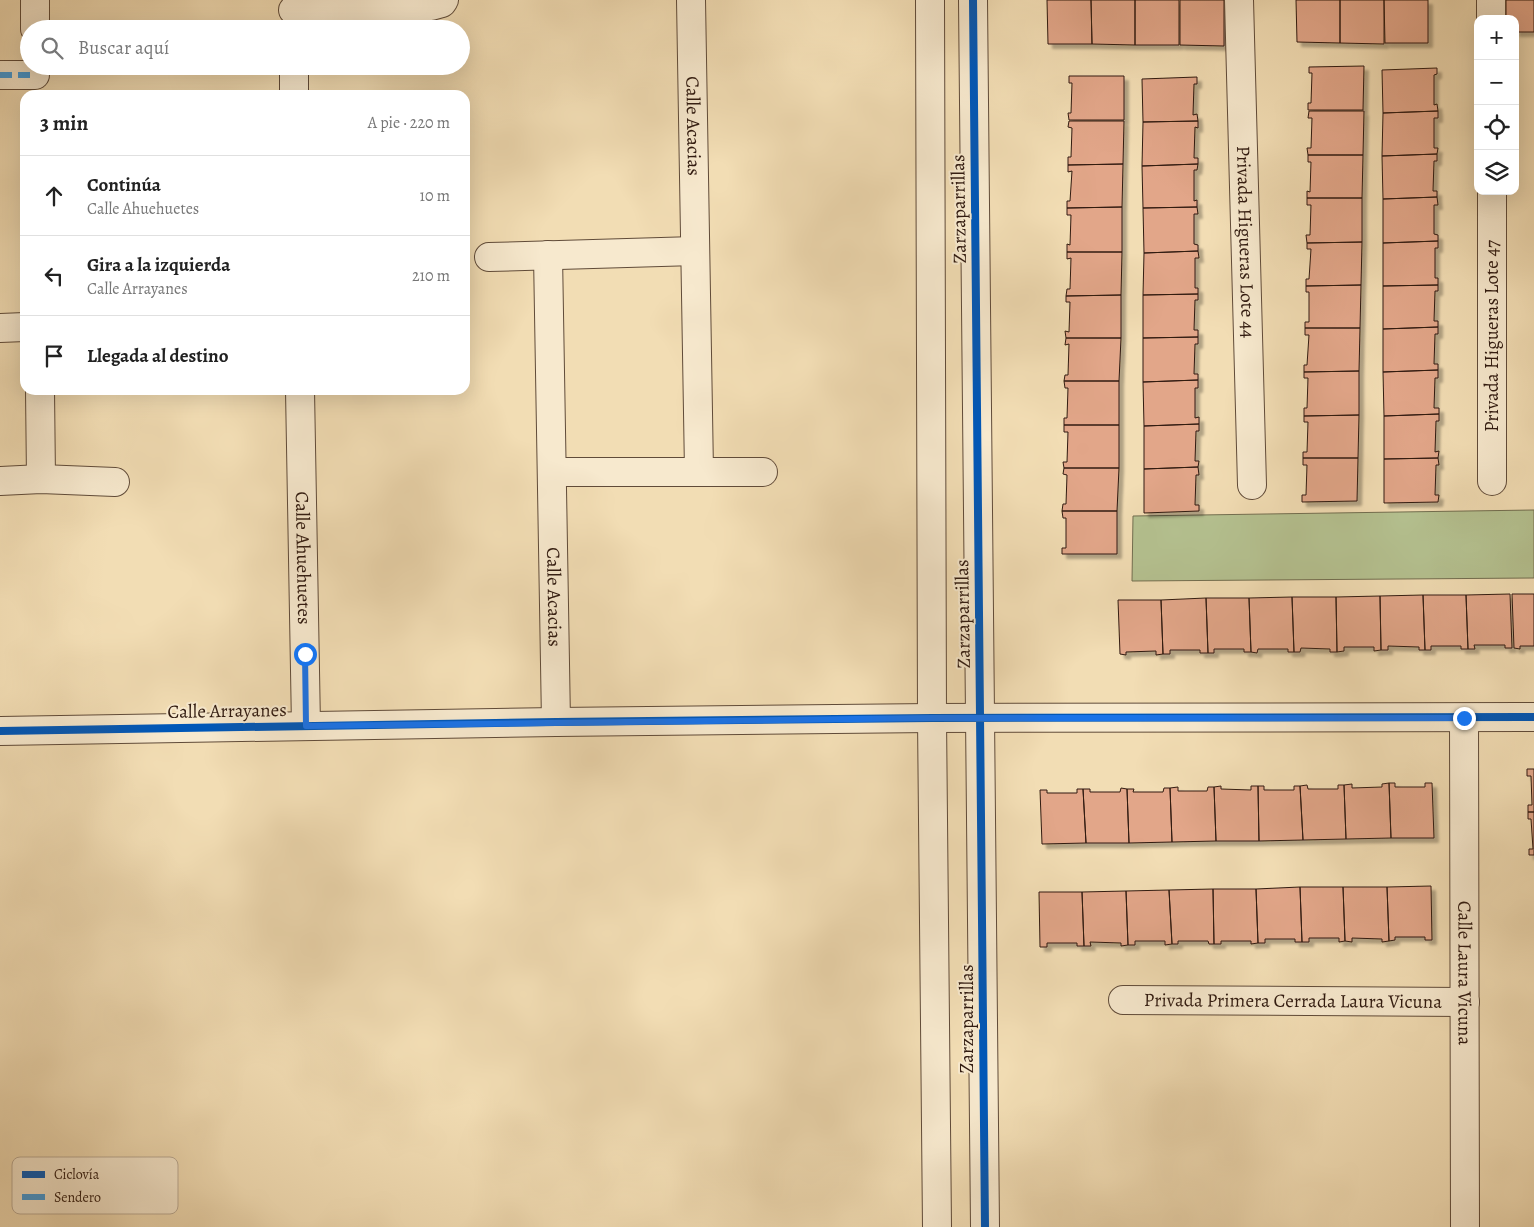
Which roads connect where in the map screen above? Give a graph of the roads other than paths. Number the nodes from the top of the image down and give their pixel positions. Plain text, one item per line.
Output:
1 (35, 0) edge
2 (444, 0) edge
3 (691, 0) edge
4 (930, 0) edge
5 (973, 0) edge
6 (1239, 0) edge
7 (1491, 0) edge
8 (293, 13) edge
9 (1491, 15) edge
10 (35, 20) edge
11 (0, 74) edge
12 (294, 75) edge
13 (35, 79) edge
14 (294, 90) edge
15 (1492, 195) edge
16 (695, 252) junction
17 (548, 256) junction
18 (489, 257) dead end
19 (20, 327) edge
20 (0, 328) edge
21 (40, 395) edge
22 (300, 395) edge
23 (699, 471) junction
24 (552, 472) junction
25 (764, 472) dead end
26 (41, 479) junction
27 (0, 481) edge
28 (1492, 481) dead end
29 (115, 482) dead end
30 (1252, 485) dead end
31 (1534, 717) edge
32 (932, 718) junction
33 (981, 718) junction
34 (1464, 718) junction
35 (556, 722) junction
36 (306, 726) junction
37 (0, 731) edge
38 (1123, 1000) dead end
39 (1464, 1002) junction
40 (937, 1227) edge
41 (985, 1227) edge
42 (1464, 1227) edge

1 - 10 street
2 - 8 street
3 - 16 street, Calle Acacias
4 - 32 street, Zarzaparrillas
5 - 33 street, Zarzaparrillas
6 - 30 street, Privada Higueras Lote 44
7 - 9 street
11 - 13 street
12 - 14 street
15 - 28 street, Privada Higueras Lote 47
16 - 17 street
16 - 23 street, Calle Acacias
17 - 18 street
17 - 24 street, Calle Acacias
19 - 20 street
21 - 26 street
22 - 36 street, Calle Ahuehuetes
23 - 24 street
23 - 25 street
24 - 35 street, Calle Acacias
26 - 27 street
26 - 29 street
31 - 34 street, Calle Arrayanes
32 - 33 street, Calle Arrayanes
32 - 35 street, Calle Arrayanes
32 - 40 street, Zarzaparrillas
33 - 34 street, Calle Arrayanes
33 - 41 street, Zarzaparrillas
34 - 39 street, Calle Laura Vicuna
35 - 36 street, Calle Arrayanes
36 - 37 street, Calle Arrayanes
38 - 39 street, Privada Primera Cerrada Laura Vicuna
39 - 42 street, Calle Laura Vicuna

